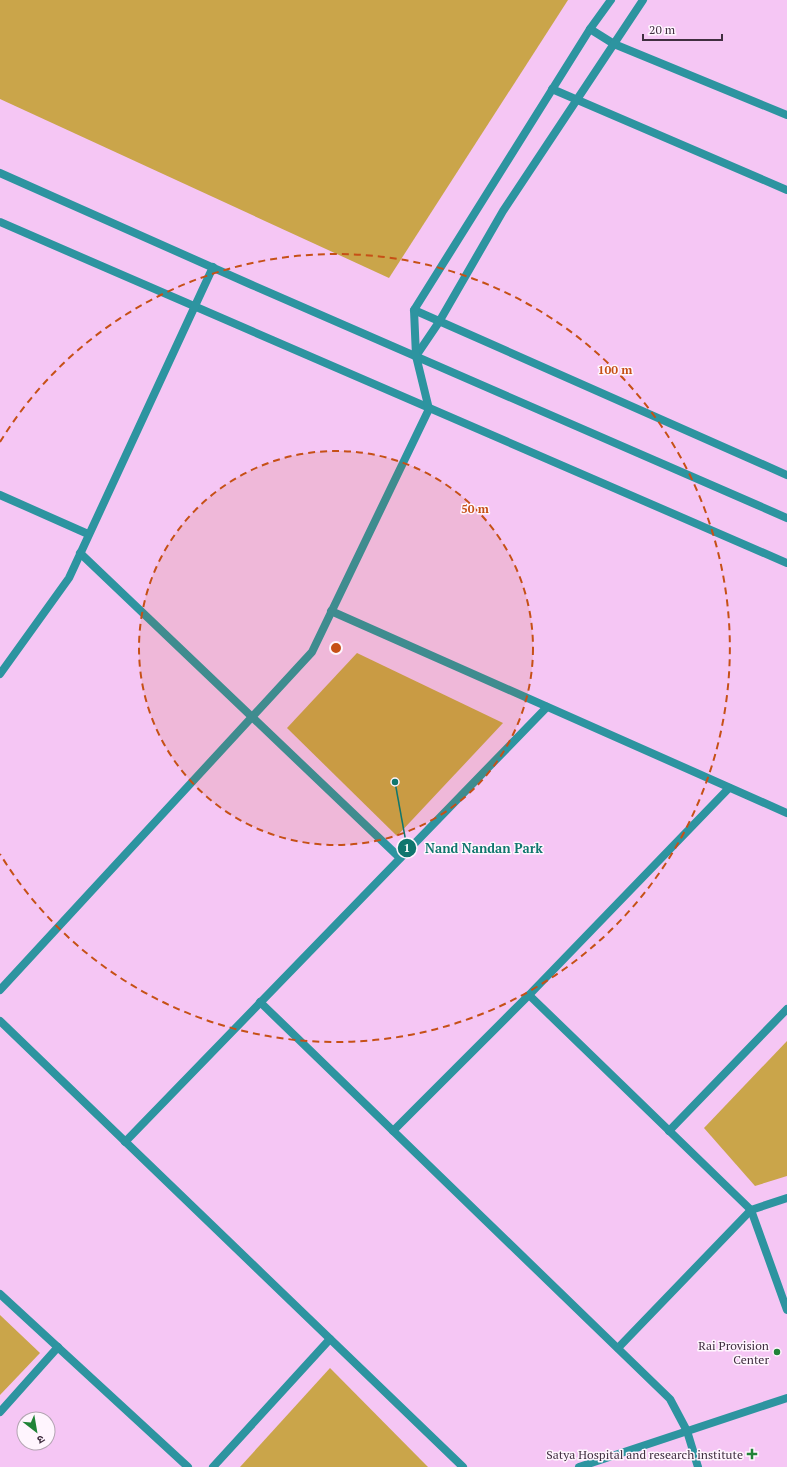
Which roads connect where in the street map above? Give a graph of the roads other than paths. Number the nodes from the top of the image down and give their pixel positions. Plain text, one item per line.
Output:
1 (611, 0) edge
2 (643, 0) edge
3 (590, 30) junction
4 (614, 44) junction
5 (552, 89) junction
6 (577, 100) junction
7 (787, 115) edge
8 (0, 172) edge
9 (787, 190) edge
10 (0, 222) edge
11 (213, 267) junction
12 (194, 307) junction
13 (414, 310) junction
14 (439, 322) junction
15 (416, 356) junction
16 (429, 409) junction
17 (787, 475) edge
18 (0, 495) edge
19 (787, 518) edge
20 (88, 534) junction
21 (80, 553) junction
22 (787, 563) edge
23 (331, 611) junction
24 (0, 674) edge
25 (547, 707) junction
26 (252, 716) junction
27 (729, 788) junction
28 (787, 813) edge
29 (400, 858) junction
30 (0, 990) edge
31 (528, 995) junction
32 (260, 1002) junction
33 (787, 1009) edge
34 (0, 1021) edge
35 (393, 1131) junction
36 (669, 1131) junction
37 (125, 1142) junction
38 (787, 1198) edge
39 (751, 1210) junction
40 (0, 1294) edge
41 (787, 1310) edge
42 (330, 1339) junction
43 (58, 1347) junction
44 (618, 1348) junction
45 (787, 1398) edge
46 (0, 1412) edge
47 (687, 1431) junction
48 (188, 1467) edge
49 (213, 1467) edge
50 (463, 1467) edge
51 (579, 1467) edge
52 (698, 1467) edge

1 - 3 street
2 - 4 street
3 - 4 street
3 - 5 street
4 - 6 street
4 - 7 street
5 - 6 street
5 - 13 street
6 - 9 street
6 - 14 street
8 - 11 street
10 - 12 street
11 - 12 street
11 - 15 street
12 - 16 street
12 - 20 street
13 - 14 street
13 - 15 street
14 - 15 street
14 - 17 street
15 - 16 street
15 - 19 street
16 - 22 street
16 - 23 street
18 - 20 street
20 - 21 street
21 - 24 street
21 - 26 street
23 - 25 street
23 - 26 street
25 - 27 street
25 - 29 street
26 - 29 street
26 - 30 street
27 - 28 street
27 - 31 street
29 - 32 street
31 - 35 street
31 - 36 street
32 - 35 street
32 - 37 street
33 - 36 street
34 - 37 street
35 - 44 street
36 - 39 street
37 - 42 street
38 - 39 street
39 - 41 street
39 - 44 street
40 - 43 street
42 - 49 street
42 - 50 street
43 - 46 street
43 - 48 street
44 - 47 street
45 - 47 street
47 - 51 street
47 - 52 street

